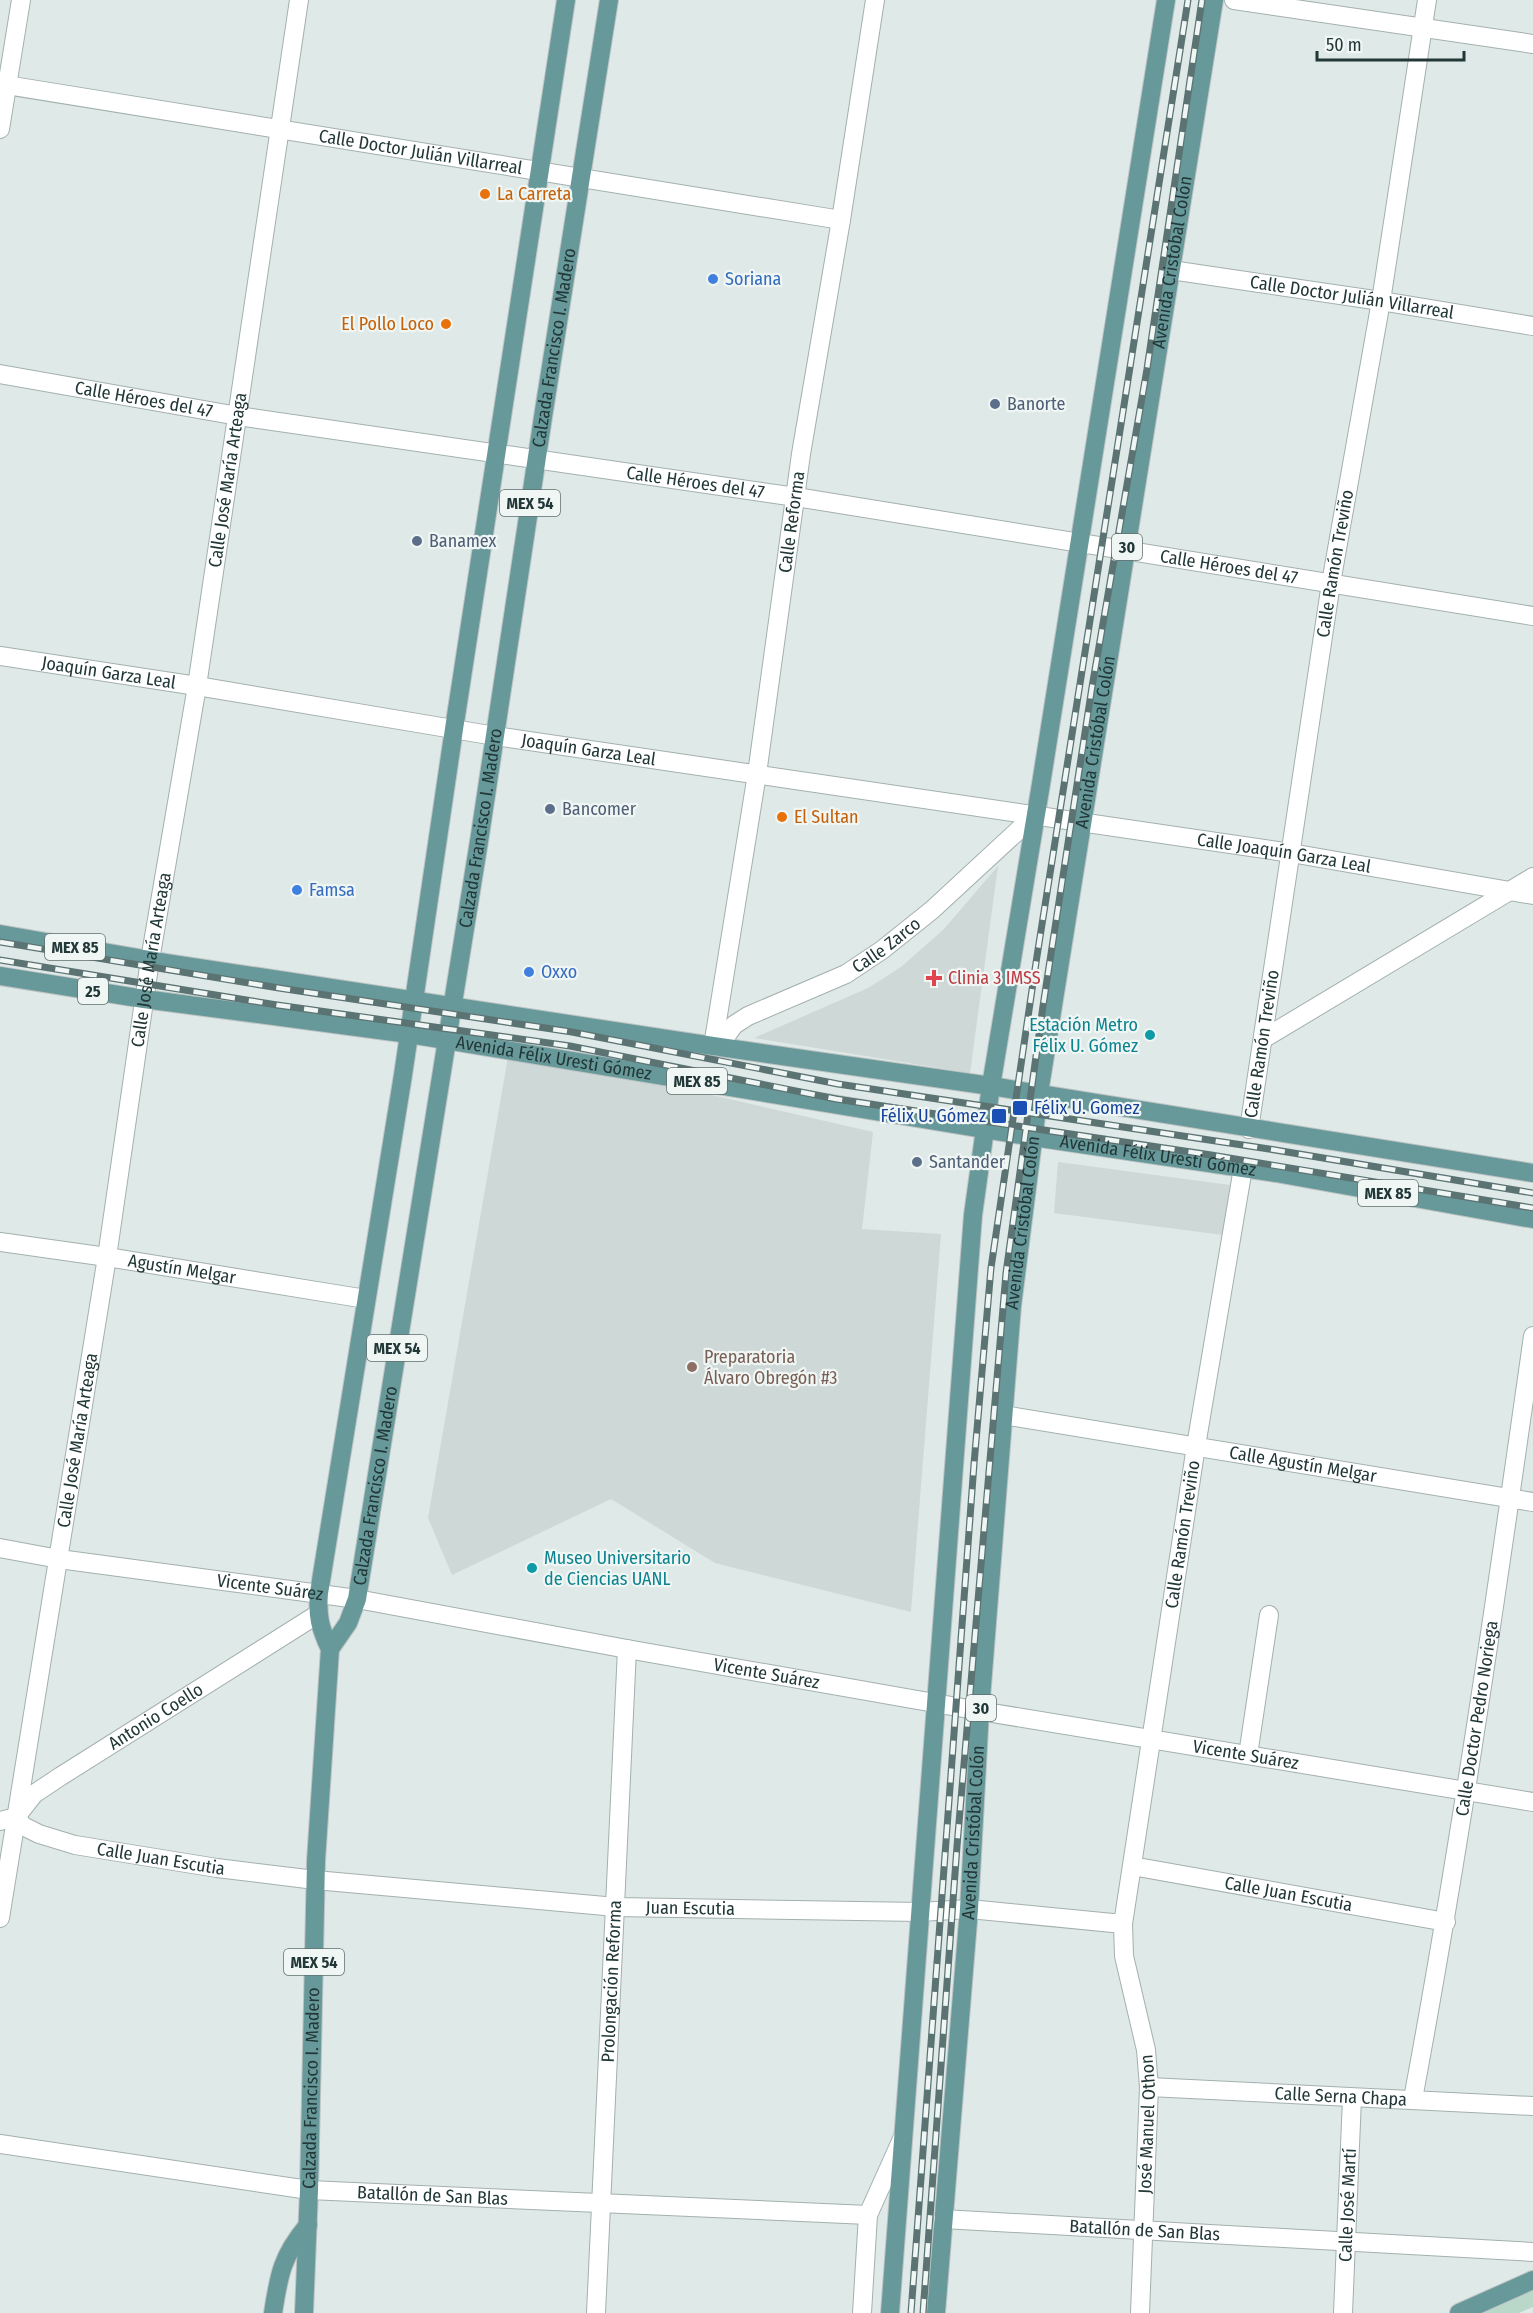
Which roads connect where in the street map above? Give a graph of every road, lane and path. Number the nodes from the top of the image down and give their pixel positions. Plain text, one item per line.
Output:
1 (21, 0) edge
2 (300, 0) edge
3 (566, 0) edge
4 (609, 0) edge
5 (875, 0) edge
6 (1166, 0) edge
7 (1214, 0) edge
8 (1234, 0) edge
9 (1426, 0) edge
10 (1423, 27) junction
11 (1533, 44) edge
12 (3, 85) edge
13 (0, 129) edge
14 (279, 129) junction
15 (540, 172) junction
16 (580, 178) junction
17 (841, 220) junction
18 (1171, 270) junction
19 (1381, 301) junction
20 (1533, 326) edge
21 (0, 374) edge
22 (238, 416) junction
23 (496, 454) junction
24 (537, 461) junction
25 (796, 497) junction
26 (1080, 542) junction
27 (1126, 551) junction
28 (1331, 583) junction
29 (1533, 616) edge
30 (0, 656) edge
31 (197, 686) junction
32 (454, 729) junction
33 (495, 736) junction
34 (757, 774) junction
35 (1036, 814) junction
36 (1082, 821) junction
37 (1291, 853) junction
38 (1533, 877) edge
39 (1508, 891) junction
40 (1533, 895) edge
41 (0, 934) edge
42 (150, 960) junction
43 (0, 976) edge
44 (41, 983) joint
45 (144, 999) junction
46 (415, 1000) junction
47 (453, 1006) junction
48 (409, 1034) junction
49 (1263, 1039) junction
50 (447, 1040) junction
51 (716, 1047) junction
52 (991, 1086) junction
53 (1039, 1093) junction
54 (1249, 1128) junction
55 (984, 1129) junction
56 (1033, 1137) junction
57 (1243, 1168) junction
58 (1533, 1173) edge
59 (1533, 1219) edge
60 (0, 1242) edge
61 (107, 1257) junction
62 (366, 1299) junction
63 (1533, 1336) edge
64 (1003, 1415) junction
65 (1196, 1446) junction
66 (1510, 1498) junction
67 (1533, 1502) edge
68 (0, 1548) edge
69 (59, 1559) junction
70 (319, 1593) junction
71 (357, 1599) junction
72 (318, 1614) junction
73 (1269, 1616) dead end
74 (330, 1649) junction
75 (627, 1649) junction
76 (935, 1701) junction
77 (980, 1711) junction
78 (1151, 1740) junction
79 (1248, 1755) junction
80 (1467, 1790) junction
81 (1533, 1802) edge
82 (8, 1819) edge
83 (1132, 1866) junction
84 (315, 1880) junction
85 (616, 1906) junction
86 (969, 1909) junction
87 (920, 1912) junction
88 (0, 1918) edge
89 (1446, 1922) junction
90 (1123, 1924) junction
91 (1149, 2087) junction
92 (1352, 2098) junction
93 (1413, 2099) junction
94 (1533, 2106) edge
95 (903, 2138) junction
96 (0, 2144) edge
97 (309, 2190) junction
98 (601, 2204) junction
99 (868, 2215) junction
100 (943, 2222) junction
101 (308, 2225) junction
102 (1144, 2231) junction
103 (1346, 2242) junction
104 (1533, 2252) edge
105 (306, 2275) junction
106 (1533, 2280) edge
107 (273, 2313) edge
108 (304, 2313) edge
109 (317, 2313) edge
110 (596, 2313) edge
111 (861, 2313) edge
112 (890, 2313) edge
113 (936, 2313) edge
114 (946, 2313) edge
115 (1140, 2313) edge
116 (1343, 2313) edge
117 (1459, 2313) edge

1 - 12 street
2 - 14 street, Calle José María Arteaga
3 - 15 main road, Calzada Francisco I. Madero / MEX 54
4 - 16 main road, Calzada Francisco I. Madero / MEX 54
5 - 17 street, Calle Reforma
6 - 26 main road
7 - 18 main road, Avenida Cristóbal Colón / 30
8 - 10 street
9 - 10 street, Calle Ramón Treviño
10 - 11 street
10 - 19 street, Calle Ramón Treviño
12 - 13 street
12 - 14 street, Calle Doctor Julián Villarreal
14 - 15 street, Calle Doctor Julián Villarreal
14 - 22 street, Calle José María Arteaga
15 - 16 street, Calle Doctor Julián Villarreal
15 - 23 main road, Calzada Francisco I. Madero / MEX 54
16 - 17 street, Calle Doctor Julián Villarreal
16 - 24 main road, Calzada Francisco I. Madero / MEX 54
17 - 25 street, Calle Reforma
18 - 19 street, Calle Doctor Julián Villarreal
18 - 27 main road, Avenida Cristóbal Colón / 30
19 - 20 street, Calle Doctor Julián Villarreal
19 - 28 street, Calle Ramón Treviño
21 - 22 street, Calle Héroes del 47
22 - 23 street, Calle Héroes del 47
22 - 31 street, Calle José María Arteaga
23 - 24 street, Calle Héroes del 47
23 - 32 main road, Calzada Francisco I. Madero / MEX 54
24 - 25 street, Calle Héroes del 47
24 - 33 main road, Calzada Francisco I. Madero / MEX 54
25 - 26 street, Calle Héroes del 47
25 - 34 street, Calle Reforma
26 - 27 street, Calle Héroes del 47
26 - 35 main road
27 - 28 street, Calle Héroes del 47
27 - 36 main road, Avenida Cristóbal Colón / 30
28 - 29 street, Calle Héroes del 47
28 - 37 street, Calle Ramón Treviño
30 - 31 street, Joaquín Garza Leal
31 - 32 street, Joaquín Garza Leal
31 - 42 street, Calle José María Arteaga
32 - 33 street, Joaquín Garza Leal
32 - 46 main road, Calzada Francisco I. Madero / MEX 54
33 - 34 street, Joaquín Garza Leal
33 - 47 main road, Calzada Francisco I. Madero / MEX 54
34 - 35 street, Joaquín Garza Leal
34 - 51 street, Calle Reforma
35 - 36 street, Calle Joaquín Garza Leal
35 - 51 street, Calle Zarco
35 - 52 main road
36 - 37 street, Calle Joaquín Garza Leal
36 - 53 main road, Avenida Cristóbal Colón / 30
37 - 39 street, Calle Joaquín Garza Leal
37 - 49 street, Calle Ramón Treviño
38 - 39 street
39 - 40 street, Calle Joaquín Garza Leal
39 - 49 street
41 - 42 main road, Avenida Félix Uresti Gómez / MEX 85
42 - 45 street, Calle José María Arteaga
42 - 46 main road, Avenida Félix Uresti Gómez / MEX 85
43 - 44 main road, Avenida Félix Uresti Gómez / MEX 85
44 - 45 main road, Avenida Félix Uresti Gómez / 25
45 - 48 main road, Avenida Félix Uresti Gómez / MEX 85
45 - 61 street, Calle José María Arteaga
46 - 47 main road, Avenida Félix Uresti Gómez
46 - 48 main road, Calzada Francisco I. Madero / MEX 54
47 - 50 main road, Calzada Francisco I. Madero / MEX 54
47 - 51 main road, Avenida Félix Uresti Gómez / MEX 85
48 - 50 main road, Avenida Félix Uresti Gómez / MEX 85
48 - 62 main road, Calzada Francisco I. Madero / MEX 54
49 - 54 street, Calle Ramón Treviño
50 - 55 main road, Avenida Félix Uresti Gómez / MEX 85
50 - 71 main road, Calzada Francisco I. Madero / MEX 54
51 - 52 main road, Avenida Félix Uresti Gómez / MEX 85
52 - 53 main road, Avenida Félix Uresti Gómez / MEX 85
52 - 55 main road
53 - 54 main road, Avenida Félix Uresti Gómez / MEX 85
53 - 56 main road, Avenida Cristóbal Colón / 30
54 - 58 main road, Avenida Félix Uresti Gómez / MEX 85
55 - 56 main road, Avenida Félix Uresti Gómez / MEX 85
55 - 76 main road
56 - 57 main road, Avenida Félix Uresti Gómez / MEX 85
56 - 64 main road, Avenida Cristóbal Colón / 30
57 - 59 main road, Avenida Félix Uresti Gómez / MEX 85
57 - 65 street, Calle Ramón Treviño
60 - 61 street, Agustín Melgar
61 - 62 street, Agustín Melgar
61 - 69 street, Calle José María Arteaga
62 - 70 main road, Calzada Francisco I. Madero / MEX 54
63 - 66 street, Calle Doctor Pedro Noriega
64 - 65 street, Calle Agustín Melgar
64 - 77 main road, Avenida Cristóbal Colón / 30
65 - 66 street, Calle Agustín Melgar
65 - 78 street, Calle Ramón Treviño
66 - 67 street, Calle Agustín Melgar
66 - 80 street, Calle Doctor Pedro Noriega
68 - 69 street, Vicente Suárez
69 - 70 street, Vicente Suárez
69 - 82 street, Calle José María Arteaga
70 - 71 street, Vicente Suárez
70 - 72 main road, Calzada Francisco I. Madero / MEX 54
71 - 74 main road, Calzada Francisco I. Madero / MEX 54
71 - 75 street, Vicente Suárez
72 - 74 main road, Calzada Francisco I. Madero / MEX 54
72 - 82 street, Antonio Coello
73 - 79 street
74 - 84 main road, Calzada Francisco I. Madero / MEX 54
75 - 76 street, Vicente Suárez
75 - 85 street, Prolongación Reforma
76 - 77 street, Vicente Suárez
76 - 87 main road
77 - 78 street, Vicente Suárez
77 - 86 main road, Avenida Cristóbal Colón / 30
78 - 79 street, Vicente Suárez
78 - 83 street, Calle Ramón Treviño
79 - 80 street, Vicente Suárez
80 - 81 street, Vicente Suárez
80 - 89 street, Calle Doctor Pedro Noriega
82 - 84 street, Calle Juan Escutia
82 - 88 street, Calle José María Arteaga
83 - 89 street, Calle Juan Escutia
83 - 90 street, José Manuel Othon
84 - 85 street, Juan Escutia
84 - 97 main road, Calzada Francisco I. Madero / MEX 54
85 - 87 street, Juan Escutia
85 - 98 street, Prolongación Reforma
86 - 87 street
86 - 90 street
86 - 100 main road, Avenida Cristóbal Colón / 30
87 - 95 main road
89 - 93 street, Calle Doctor Pedro Noriega
90 - 91 street, José Manuel Othon
91 - 92 street, Calle Serna Chapa
91 - 102 street, José Manuel Othon
92 - 93 street, Calle Serna Chapa
92 - 103 street, Calle José Martí
93 - 94 street, Calle Serna Chapa
95 - 99 street
95 - 112 main road
96 - 97 street, Batallón de San Blas
97 - 98 street, Batallón de San Blas
97 - 101 main road, Calzada Francisco I. Madero / MEX 54
98 - 99 street, Batallón de San Blas
98 - 110 street, Prolongación Reforma
99 - 111 street
100 - 102 street, Batallón de San Blas
100 - 113 main road, Avenida Cristóbal Colón / 30
100 - 114 main road
101 - 105 main road, Calzada Francisco I. Madero / MEX 54
101 - 107 main road
102 - 103 street, Batallón de San Blas
102 - 115 street, José Manuel Othon
103 - 104 street, Batallón de San Blas
103 - 116 street, Calle José Martí
105 - 108 main road, Calzada Francisco I. Madero / MEX 54
105 - 109 main road
106 - 117 main road

